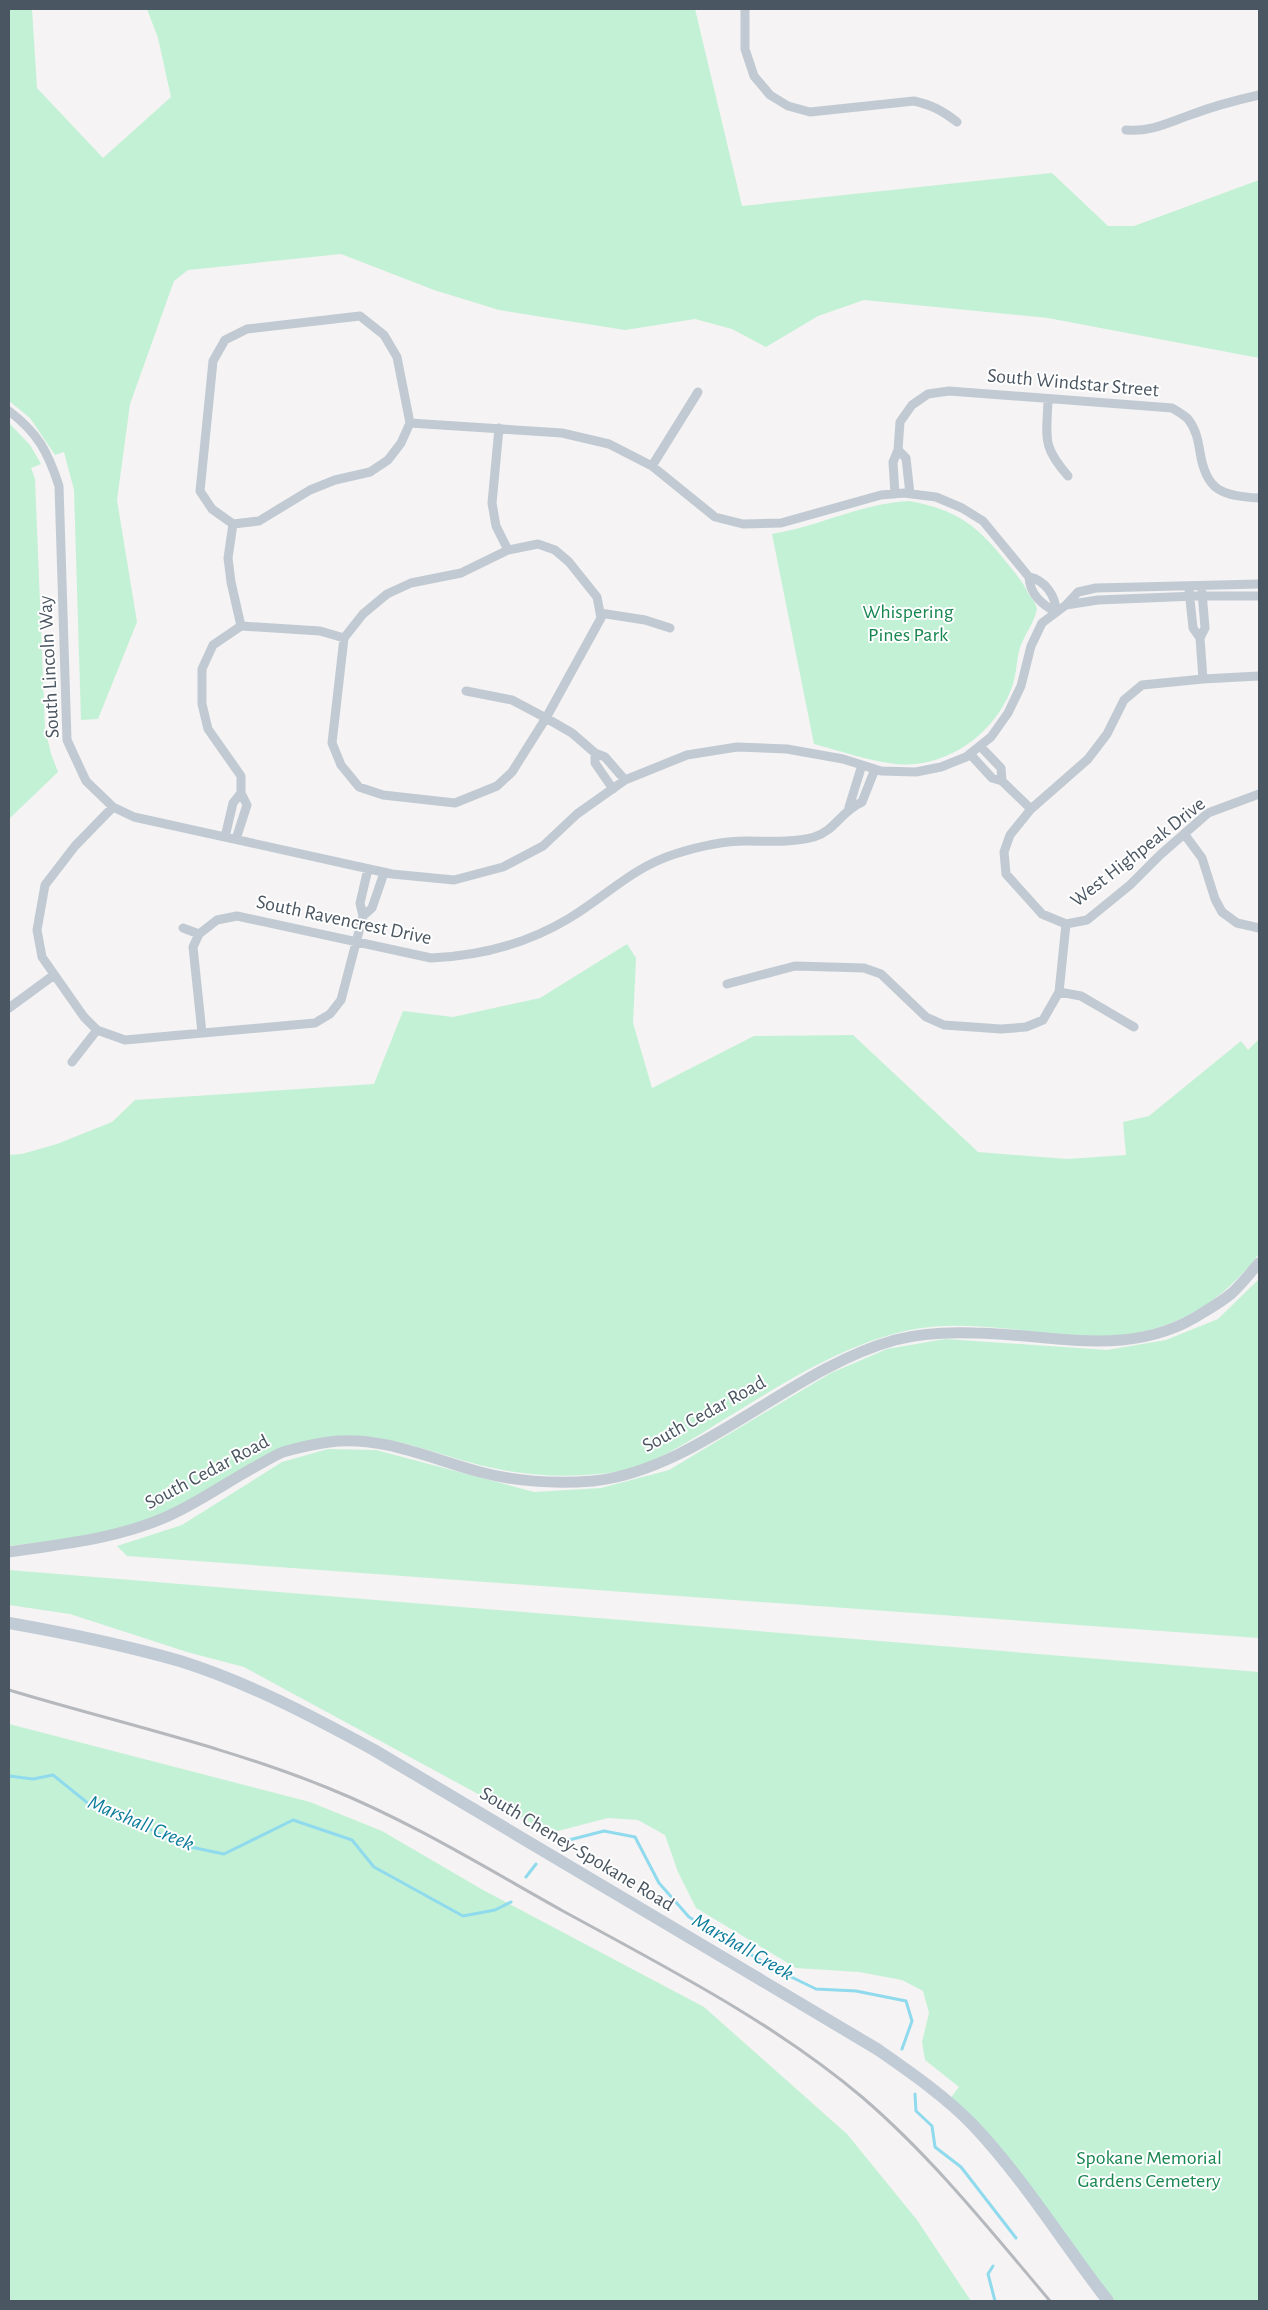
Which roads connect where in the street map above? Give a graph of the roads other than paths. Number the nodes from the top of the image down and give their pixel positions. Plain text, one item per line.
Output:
1 (745, 9) edge
2 (1259, 94) edge
3 (957, 122) dead end
4 (1126, 130) dead end
5 (698, 392) dead end
6 (1048, 399) junction
7 (9, 411) edge
8 (410, 422) junction
9 (499, 428) junction
10 (898, 450) junction
11 (652, 466) junction
12 (1068, 476) dead end
13 (895, 494) junction
14 (910, 494) junction
15 (1259, 498) edge
16 (233, 524) junction
17 (508, 550) junction
18 (1188, 584) junction
19 (1201, 584) junction
20 (1259, 584) edge
21 (1189, 596) junction
22 (1202, 596) junction
23 (1259, 596) edge
24 (1066, 605) junction
25 (1056, 612) junction
26 (600, 613) junction
27 (241, 626) junction
28 (670, 628) dead end
29 (344, 638) junction
30 (1200, 638) junction
31 (1259, 676) edge
32 (1202, 679) junction
33 (466, 691) dead end
34 (546, 718) junction
35 (980, 746) junction
36 (594, 753) junction
37 (970, 754) junction
38 (862, 765) junction
39 (876, 769) junction
40 (624, 780) junction
41 (1002, 781) junction
42 (613, 788) junction
43 (241, 794) junction
44 (1259, 794) edge
45 (113, 807) junction
46 (849, 807) junction
47 (1031, 809) junction
48 (1186, 835) junction
49 (226, 837) junction
50 (236, 839) junction
51 (368, 869) junction
52 (384, 873) junction
53 (362, 916) junction
54 (1066, 924) junction
55 (183, 928) dead end
56 (1259, 928) edge
57 (199, 934) junction
58 (356, 941) junction
59 (54, 975) junction
60 (727, 984) dead end
61 (1059, 992) junction
62 (9, 1008) edge
63 (1134, 1027) dead end
64 (97, 1030) junction
65 (202, 1033) junction
66 (72, 1062) dead end
67 (1259, 1263) edge
68 (9, 1552) edge
69 (9, 1622) edge
70 (1108, 2301) edge

1 - 3 street
2 - 4 street
5 - 11 street
6 - 10 street, South Windstar Street
6 - 12 street
6 - 15 street, South Windstar Street
7 - 45 street, South Lincoln Way
8 - 9 street
8 - 16 street
8 - 16 street
9 - 11 street
9 - 17 street
10 - 13 street, South Windstar Street
10 - 14 street
11 - 13 street
13 - 14 street
14 - 25 street
16 - 27 street
17 - 26 street
17 - 29 street
18 - 19 street, South Lincoln Way
18 - 21 street
18 - 24 street, South Lincoln Way
19 - 20 street, South Lincoln Way
19 - 22 street
21 - 22 street
21 - 24 street
21 - 30 street
22 - 23 street
22 - 30 street
24 - 25 street, South Lincoln Way
25 - 35 street, South Lincoln Way
26 - 28 street
26 - 34 street
27 - 29 street
27 - 43 street
29 - 34 street
30 - 32 street
31 - 32 street
32 - 47 street
33 - 34 street
34 - 36 street
35 - 37 street, South Lincoln Way
35 - 41 street
36 - 40 street
36 - 42 street
37 - 39 street, South Lincoln Way
37 - 41 street
38 - 39 street, South Lincoln Way
38 - 40 street, South Lincoln Way
38 - 46 street, South Ravencrest Drive
39 - 46 street, South Ravencrest Drive
40 - 42 street, South Lincoln Way
41 - 47 street
42 - 52 street, South Lincoln Way
43 - 49 street
43 - 50 street
44 - 48 street, West Highpeak Drive
45 - 49 street, South Lincoln Way
45 - 59 street
46 - 58 street, South Ravencrest Drive
47 - 54 street
48 - 54 street, West Highpeak Drive
48 - 56 street
49 - 50 street, South Lincoln Way
50 - 51 street, South Lincoln Way
51 - 52 street, South Lincoln Way
51 - 53 street
52 - 53 street
53 - 58 street
54 - 61 street
55 - 57 street
57 - 58 street, South Ravencrest Drive
57 - 65 street
58 - 65 street
59 - 62 street
59 - 64 street
60 - 61 street
61 - 63 street
64 - 65 street
64 - 66 street
67 - 68 street, South Cedar Road
69 - 70 main road, South Cheney-Spokane Road

